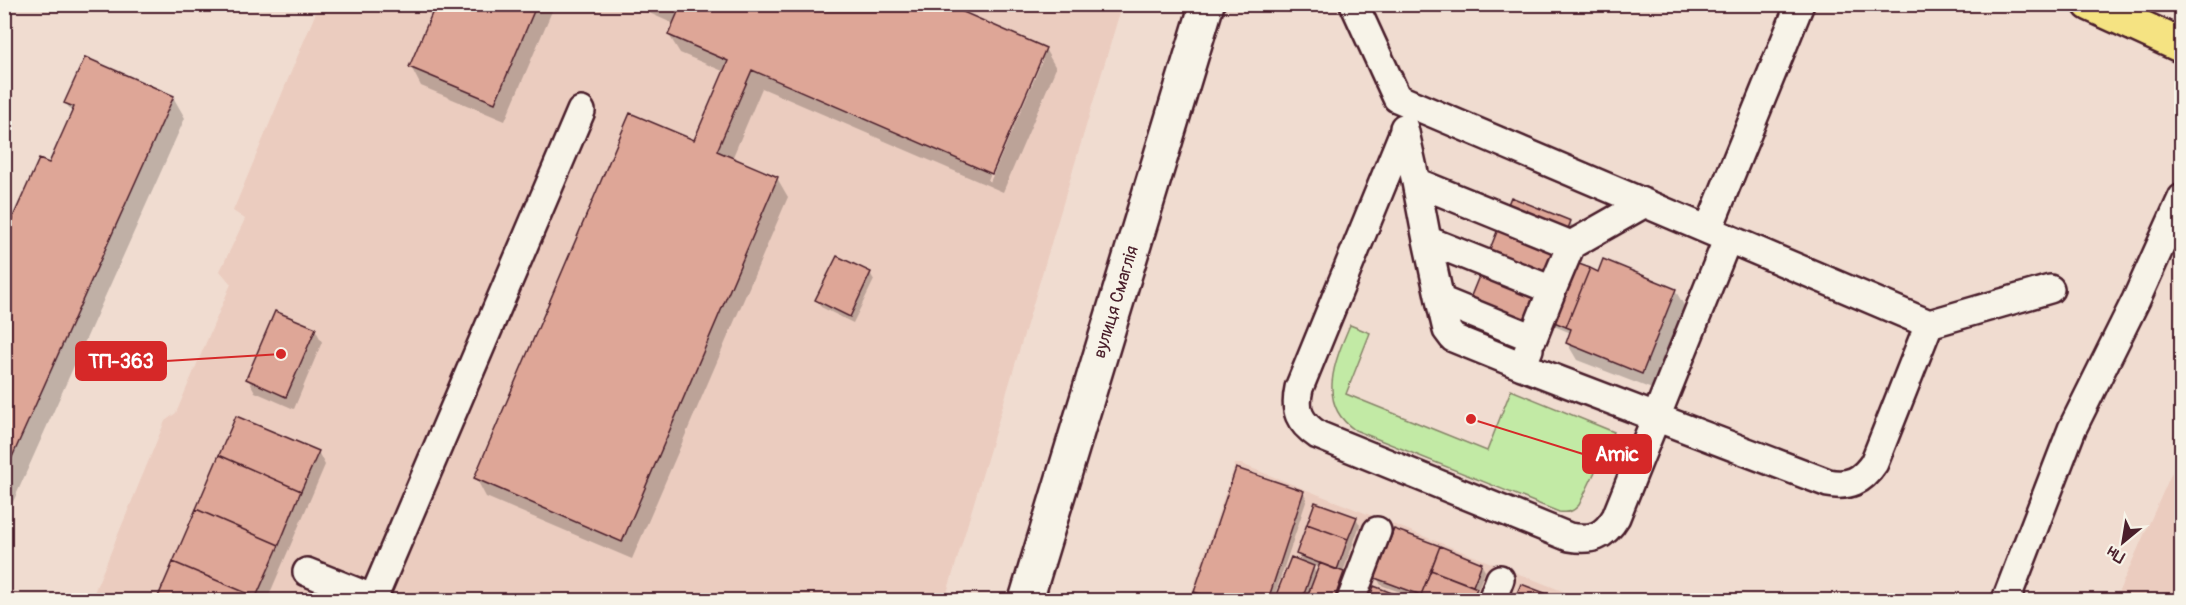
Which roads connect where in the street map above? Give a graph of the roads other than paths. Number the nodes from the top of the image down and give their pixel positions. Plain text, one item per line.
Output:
1 (1207, 4) edge
2 (1354, 4) edge
3 (1800, 4) edge
4 (2090, 4) edge
5 (2181, 46) edge
6 (1397, 98) junction
7 (581, 111) dead end
8 (1404, 131) junction
9 (1416, 182) junction
10 (2181, 198) edge
11 (1645, 203) junction
12 (1718, 234) junction
13 (1427, 240) junction
14 (1571, 245) junction
15 (1552, 290) junction
16 (2050, 290) dead end
17 (1440, 300) junction
18 (1929, 324) junction
19 (1533, 338) junction
20 (1522, 366) junction
21 (1655, 418) junction
22 (1377, 531) dead end
23 (307, 572) dead end
24 (375, 600) edge
25 (1026, 600) edge
26 (1351, 600) edge
27 (2006, 600) edge

1 - 25 street, вулиця Смаглія
2 - 6 lane
3 - 12 lane
4 - 5 main road
6 - 8 lane
6 - 11 lane
7 - 24 lane
8 - 9 lane
8 - 21 lane
9 - 13 lane
9 - 14 lane
10 - 27 lane
11 - 12 lane
11 - 14 lane
12 - 18 lane
12 - 21 lane
13 - 15 lane
13 - 17 lane
14 - 15 lane
15 - 19 lane
16 - 18 lane
17 - 19 lane
17 - 20 lane
18 - 21 lane
19 - 20 lane
20 - 21 lane
22 - 26 lane
23 - 24 lane

